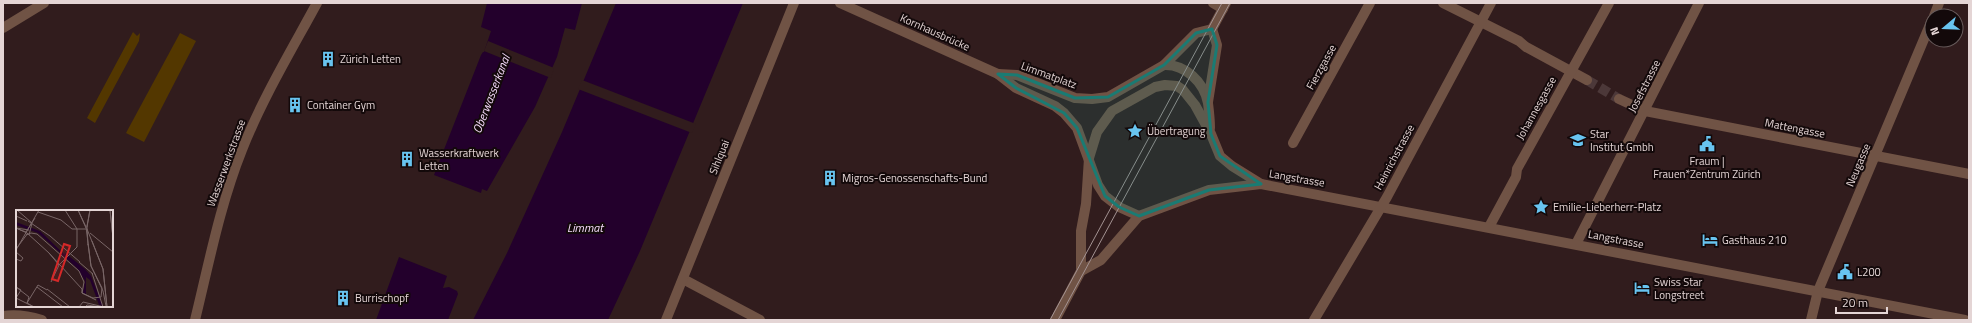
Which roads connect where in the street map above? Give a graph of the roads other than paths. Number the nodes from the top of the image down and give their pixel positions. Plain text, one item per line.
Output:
1 (44, 3) edge
2 (317, 3) edge
3 (794, 3) edge
4 (840, 3) edge
5 (1212, 3) edge
6 (1370, 3) edge
7 (1443, 3) edge
8 (1491, 3) edge
9 (1609, 3) edge
10 (1699, 3) edge
11 (1225, 6) edge
12 (1481, 22) junction
13 (3, 28) edge
14 (1212, 29) junction
15 (1924, 39) edge
16 (1164, 65) junction
17 (1570, 71) junction
18 (998, 74) junction
19 (1587, 80) tunnel mouth
20 (1619, 99) tunnel mouth
21 (1208, 102) junction
22 (1645, 111) junction
23 (1211, 134) junction
24 (1294, 144) dead end
25 (1874, 156) junction
26 (1089, 158) junction
27 (1969, 174) edge
28 (1262, 184) junction
29 (1381, 206) junction
30 (1139, 216) junction
31 (1489, 227) junction
32 (1576, 244) junction
33 (1081, 271) junction
34 (683, 280) junction
35 (1818, 291) junction
36 (3, 316) edge
37 (42, 320) edge
38 (195, 320) edge
39 (666, 320) edge
40 (760, 320) edge
41 (1055, 320) edge
42 (1314, 320) edge
43 (1811, 320) edge
44 (1965, 320) edge

1 - 13 street
2 - 38 street, Wasserwerkstrasse
3 - 34 street, Sihlquai
4 - 18 street, Kornhausbrücke
5 - 11 street
6 - 24 street, Fierzgasse
7 - 12 street
8 - 12 street, Heinrichstrasse
9 - 17 street, Johannesgasse
10 - 22 street, Josefstrasse
11 - 14 street
12 - 17 street
12 - 29 street, Heinrichstrasse
14 - 16 street, Limmatplatz
14 - 21 street, Limmatplatz
15 - 25 street, Neugasse
16 - 18 street, Limmatplatz
16 - 21 street, Limmatplatz
17 - 19 street
17 - 31 street, Johannesgasse
18 - 26 street, Limmatplatz
20 - 22 street, Mattengasse
21 - 23 street, Limmatplatz
22 - 25 street, Mattengasse
22 - 32 street, Josefstrasse
23 - 26 street, Limmatplatz
23 - 28 street, Limmatplatz
25 - 27 street, Mattengasse
25 - 35 street, Neugasse
26 - 30 street, Limmatplatz
26 - 33 street, Limmatplatz
28 - 29 street, Langstrasse
28 - 30 street
29 - 31 street, Langstrasse
29 - 42 street, Heinrichstrasse
30 - 33 street
31 - 32 street, Langstrasse
32 - 35 street, Langstrasse
33 - 41 street
34 - 39 street, Sihlquai
34 - 40 street
35 - 43 street, Neugasse
35 - 44 street, Langstrasse
36 - 37 street

